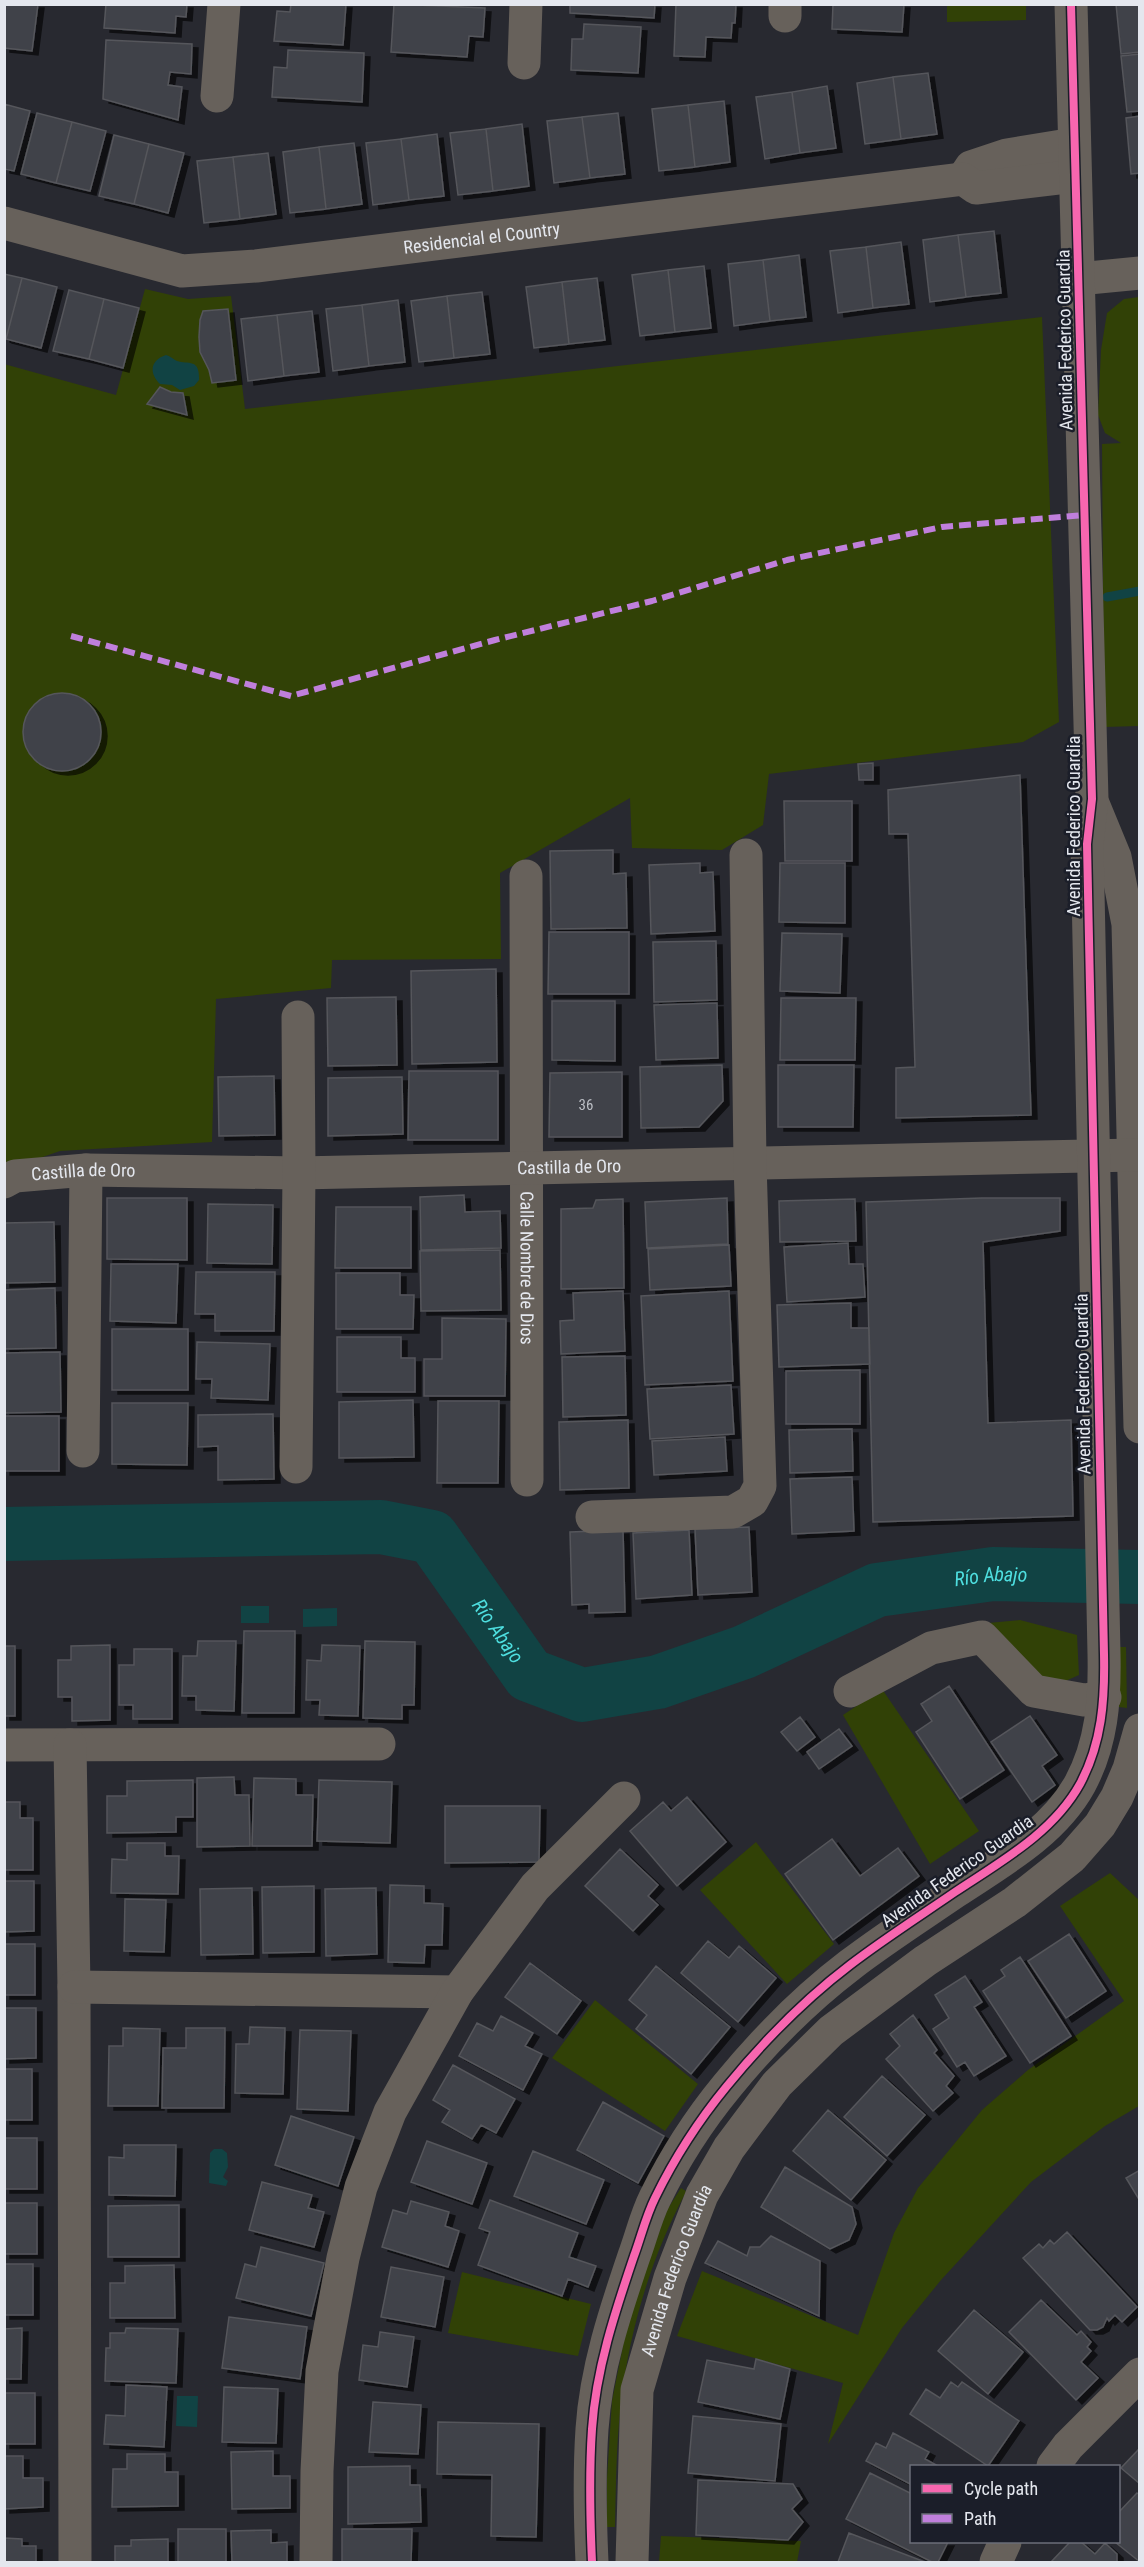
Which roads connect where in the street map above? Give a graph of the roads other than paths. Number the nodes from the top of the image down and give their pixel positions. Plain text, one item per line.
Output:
1 (224, 4) edge
2 (526, 4) edge
3 (1071, 4) edge
4 (524, 63) dead end
5 (217, 96) dead end
6 (1075, 160) junction
7 (4, 223) edge
8 (1140, 273) edge
9 (1078, 279) junction
10 (1092, 799) junction
11 (746, 855) dead end
12 (526, 876) dead end
13 (298, 1017) dead end
14 (1135, 1155) junction
15 (1092, 1156) junction
16 (750, 1163) junction
17 (526, 1168) junction
18 (86, 1170) junction
19 (299, 1173) junction
20 (4, 1182) edge
21 (1095, 1230) junction
22 (1138, 1230) edge
23 (1140, 1426) edge
24 (83, 1451) dead end
25 (296, 1467) dead end
26 (527, 1480) dead end
27 (592, 1516) dead end
28 (849, 1691) dead end
29 (1105, 1697) junction
30 (1140, 1730) edge
31 (379, 1744) dead end
32 (4, 1745) edge
33 (70, 1745) junction
34 (1094, 1752) junction
35 (1134, 1771) edge
36 (624, 1798) dead end
37 (74, 1987) junction
38 (457, 1992) junction
39 (697, 2127) junction
40 (729, 2148) junction
41 (1140, 2374) edge
42 (1054, 2465) edge
43 (1004, 2543) edge
44 (75, 2562) edge
45 (316, 2562) edge
46 (592, 2562) edge
47 (632, 2562) edge
48 (996, 2562) edge

1 - 5 street
2 - 4 street
3 - 6 street, Avenida Federico Guardia
6 - 7 street, Residencial el Country
6 - 9 street, Avenida Federico Guardia
8 - 9 street
9 - 10 street, Avenida Federico Guardia
10 - 14 street, Avenida Federico Guardia
10 - 15 street, Avenida Federico Guardia
11 - 16 street
12 - 17 street, Calle Nombre de Dios
13 - 19 street
14 - 15 street, Castilla de Oro
14 - 22 street, Avenida Federico Guardia
15 - 16 street, Castilla de Oro
15 - 21 street, Avenida Federico Guardia
16 - 17 street, Castilla de Oro
16 - 27 street
17 - 19 street, Castilla de Oro
17 - 26 street, Calle Nombre de Dios
18 - 19 street, Castilla de Oro
18 - 20 street, Castilla de Oro
18 - 24 street
19 - 25 street
21 - 22 street
21 - 29 street, Avenida Federico Guardia
22 - 23 street, Avenida Federico Guardia
28 - 29 street
29 - 34 street, Avenida Federico Guardia
30 - 35 street, Avenida Federico Guardia
31 - 33 street
32 - 33 street
33 - 37 street
34 - 35 street
34 - 39 street, Avenida Federico Guardia
35 - 40 street, Avenida Federico Guardia
36 - 38 street
37 - 38 street
37 - 44 street
38 - 45 street
39 - 40 street
39 - 46 street, Avenida Federico Guardia
40 - 47 street, Avenida Federico Guardia
41 - 42 street
43 - 48 street

